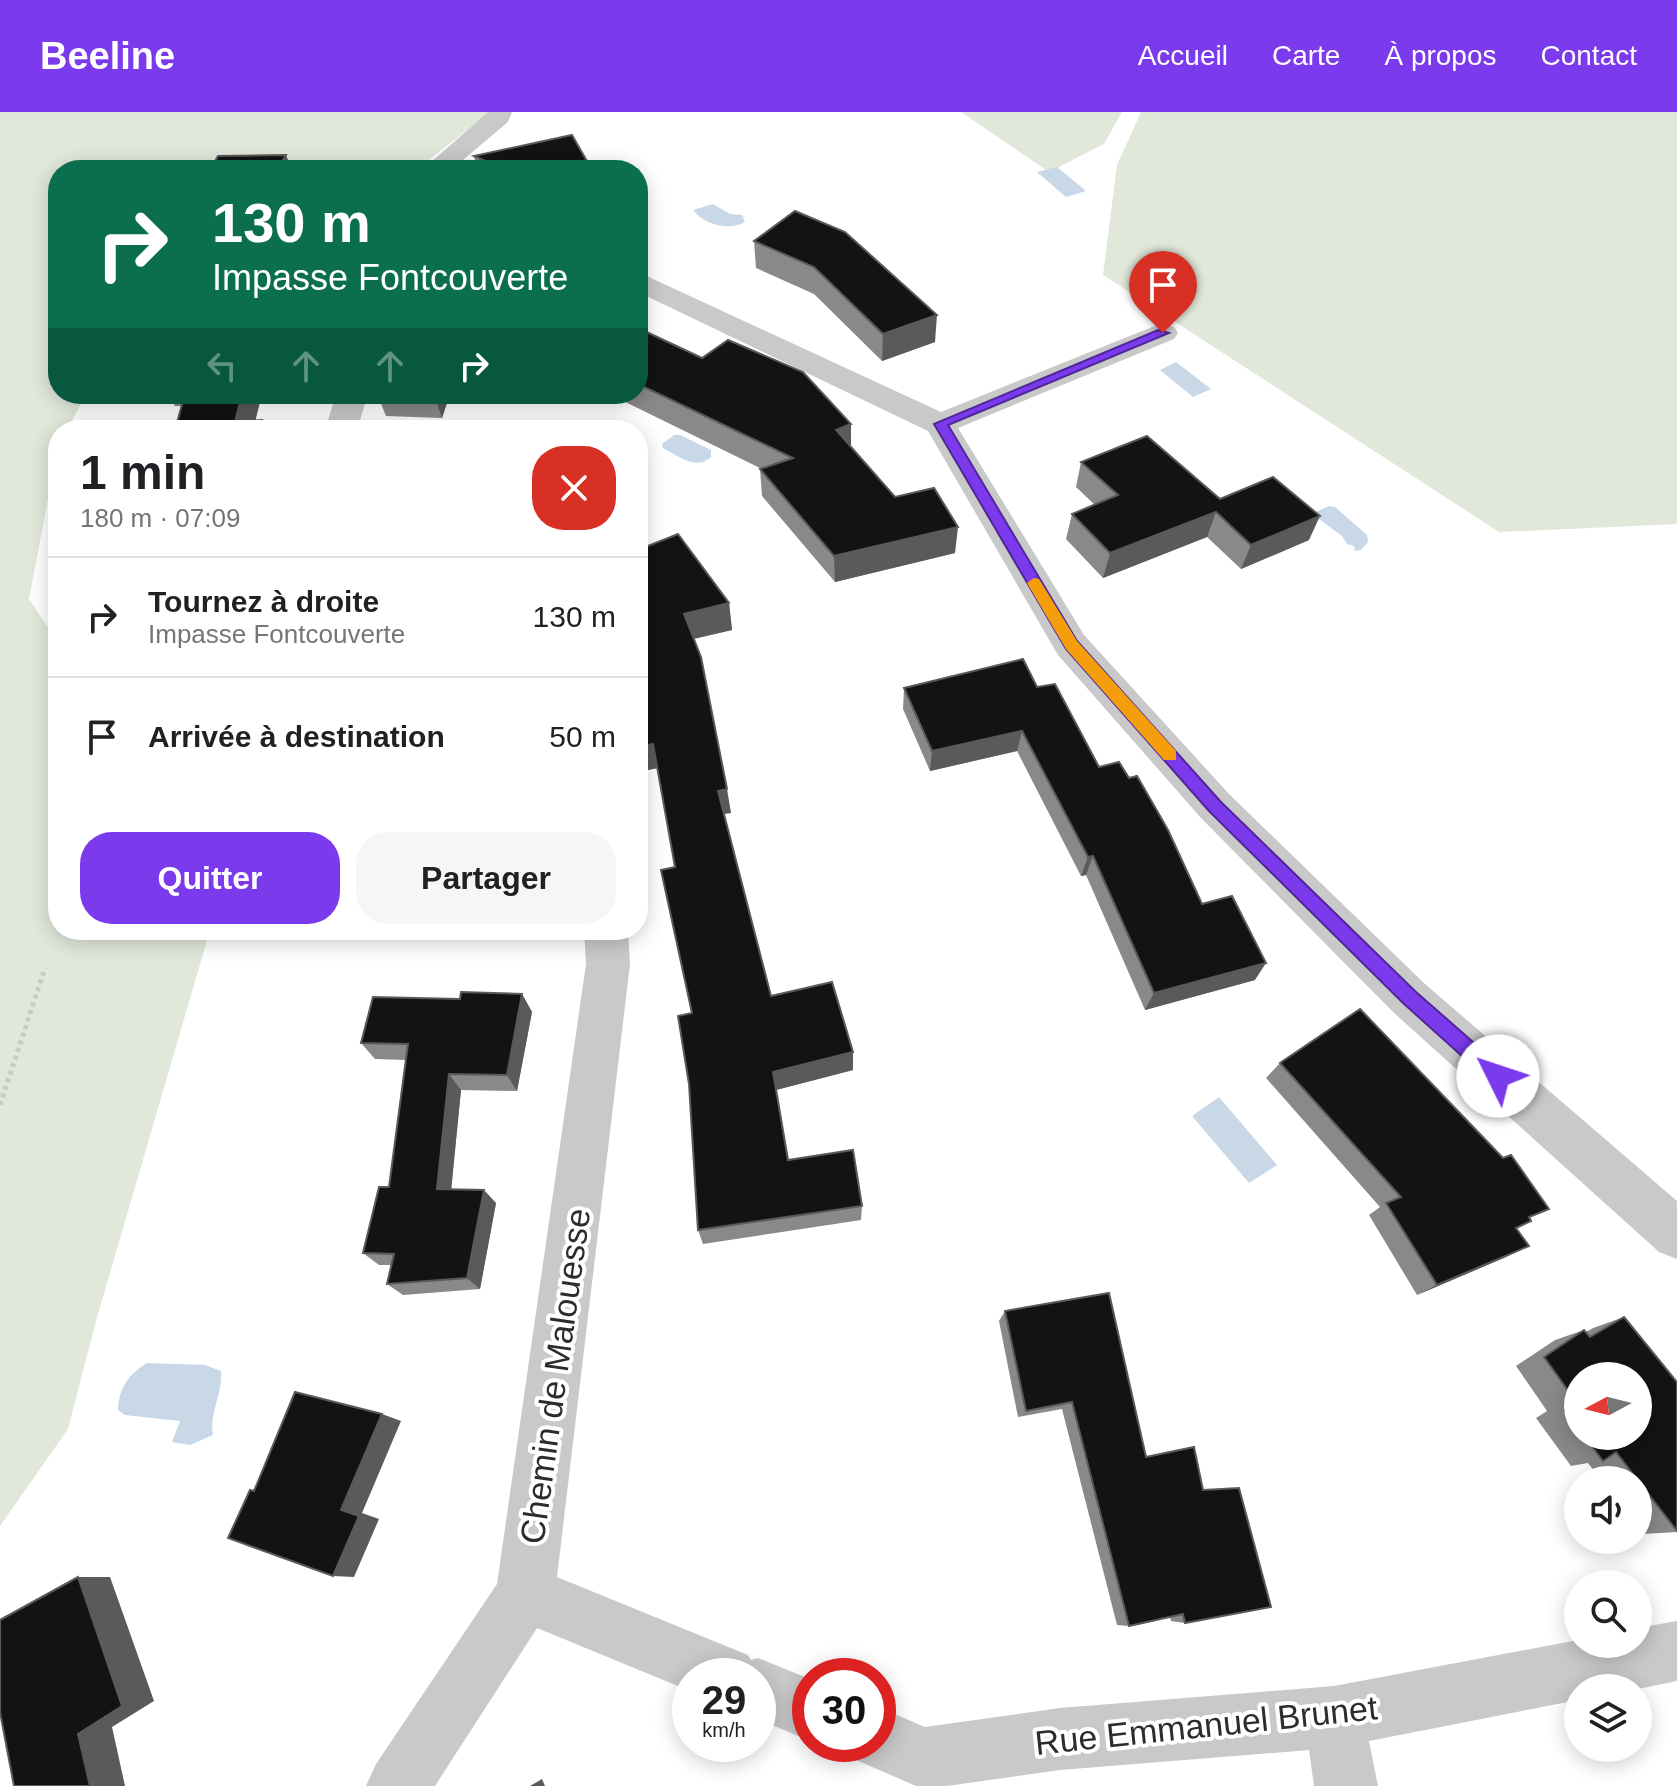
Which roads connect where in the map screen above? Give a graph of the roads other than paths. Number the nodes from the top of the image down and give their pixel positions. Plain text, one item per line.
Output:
1 (500, 112) edge
2 (447, 160) edge
3 (648, 286) edge
4 (1163, 333) dead end
5 (940, 424) junction
6 (607, 940) edge
7 (1677, 1234) edge
8 (525, 1594) junction
9 (1677, 1651) edge
10 (683, 1658) edge
11 (1334, 1717) junction
12 (896, 1746) edge
13 (398, 1786) edge
14 (1346, 1786) edge

1 - 2 street
3 - 5 street
4 - 5 street
5 - 7 street
6 - 8 street, Chemin de Malouesse
8 - 10 street
8 - 13 street, Chemin de Malouesse
9 - 11 street, Rue Emmanuel Brunet
11 - 12 street, Rue Emmanuel Brunet
11 - 14 street

